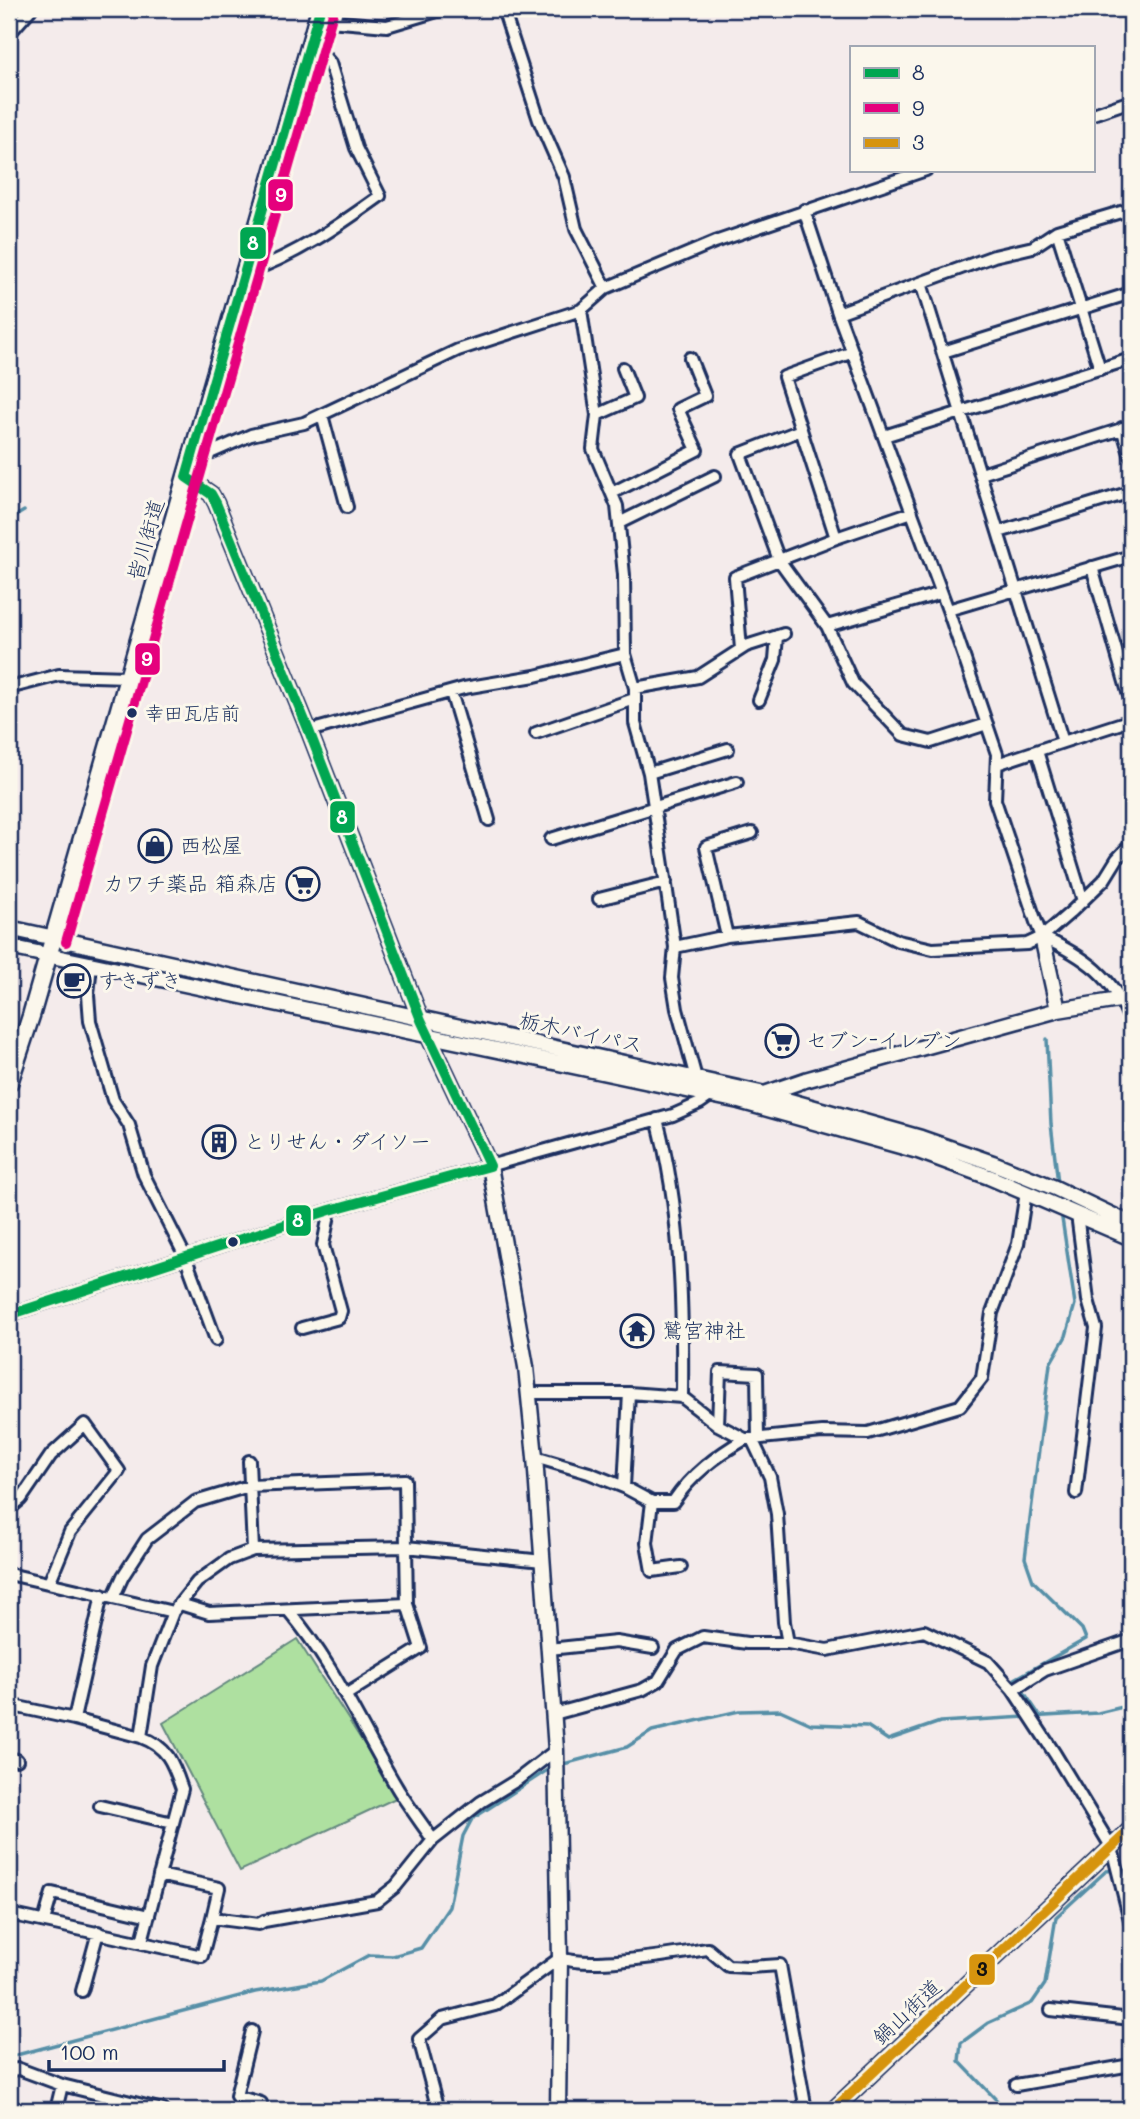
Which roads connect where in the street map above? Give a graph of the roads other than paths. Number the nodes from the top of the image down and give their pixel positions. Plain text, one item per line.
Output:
1 (31, 9) edge
2 (443, 9) edge
3 (503, 9) edge
4 (319, 14) edge
5 (9, 34) edge
6 (311, 41) junction
7 (1131, 102) edge
8 (1094, 114) edge
9 (920, 172) edge
10 (1131, 209) edge
11 (804, 210) junction
12 (1057, 231) junction
13 (245, 273) junction
14 (921, 283) junction
15 (606, 288) junction
16 (1131, 293) edge
17 (1081, 309) junction
18 (581, 310) junction
19 (838, 313) junction
20 (853, 352) junction
21 (943, 352) junction
22 (690, 358) dead end
23 (1131, 359) edge
24 (623, 368) dead end
25 (1100, 369) junction
26 (962, 413) junction
27 (322, 415) junction
28 (597, 415) junction
29 (1127, 427) edge
30 (801, 430) junction
31 (884, 436) junction
32 (193, 453) junction
33 (1131, 457) edge
34 (981, 474) junction
35 (715, 476) dead end
36 (186, 477) junction
37 (1131, 492) edge
38 (612, 493) junction
39 (347, 507) dead end
40 (912, 512) junction
41 (619, 523) junction
42 (999, 532) junction
43 (836, 538) junction
44 (1131, 556) edge
45 (779, 560) junction
46 (1092, 567) junction
47 (1017, 590) junction
48 (941, 593) junction
49 (948, 610) junction
50 (827, 626) junction
51 (741, 649) junction
52 (625, 654) junction
53 (128, 677) junction
54 (9, 688) edge
55 (451, 692) junction
56 (635, 694) junction
57 (759, 700) dead end
58 (1131, 703) edge
59 (1131, 720) edge
60 (987, 724) junction
61 (309, 731) junction
62 (536, 733) dead end
63 (1063, 742) junction
64 (728, 749) dead end
65 (1037, 751) junction
66 (996, 764) junction
67 (649, 773) junction
68 (737, 782) dead end
69 (653, 807) junction
70 (489, 820) dead end
71 (752, 834) dead end
72 (551, 839) dead end
73 (1131, 844) edge
74 (666, 882) junction
75 (599, 899) dead end
76 (1083, 901) junction
77 (9, 928) edge
78 (727, 936) junction
79 (1042, 937) junction
80 (53, 938) junction
81 (9, 947) edge
82 (675, 947) junction
83 (48, 955) junction
84 (91, 964) junction
85 (1126, 999) edge
86 (1058, 1010) junction
87 (421, 1020) junction
88 (1131, 1023) edge
89 (428, 1036) junction
90 (696, 1078) junction
91 (9, 1083) edge
92 (726, 1085) junction
93 (765, 1094) junction
94 (712, 1095) junction
95 (740, 1101) junction
96 (656, 1119) junction
97 (490, 1166) junction
98 (1026, 1192) junction
99 (330, 1210) junction
100 (1077, 1214) junction
101 (1131, 1224) edge
102 (1131, 1238) edge
103 (185, 1256) junction
104 (9, 1315) edge
105 (302, 1328) dead end
106 (216, 1340) dead end
107 (529, 1393) junction
108 (629, 1393) junction
109 (682, 1397) junction
110 (718, 1425) junction
111 (752, 1439) junction
112 (535, 1457) junction
113 (249, 1461) dead end
114 (249, 1486) junction
115 (624, 1487) junction
116 (1076, 1493) dead end
117 (652, 1502) junction
118 (9, 1509) edge
119 (407, 1547) junction
120 (253, 1550) junction
121 (543, 1561) junction
122 (681, 1567) dead end
123 (9, 1574) edge
124 (49, 1583) junction
125 (102, 1595) junction
126 (113, 1598) junction
127 (407, 1604) junction
128 (176, 1608) junction
129 (288, 1610) junction
130 (1131, 1640) edge
131 (788, 1643) junction
132 (653, 1648) dead end
133 (549, 1649) junction
134 (1013, 1690) junction
135 (347, 1694) junction
136 (9, 1705) edge
137 (554, 1714) junction
138 (74, 1719) junction
139 (141, 1737) junction
140 (556, 1750) junction
141 (100, 1806) dead end
142 (173, 1823) junction
143 (1131, 1829) edge
144 (433, 1840) junction
145 (1112, 1848) junction
146 (159, 1875) junction
147 (9, 1914) edge
148 (149, 1916) junction
149 (212, 1918) junction
150 (44, 1921) junction
151 (1131, 1924) edge
152 (98, 1932) junction
153 (142, 1941) junction
154 (560, 1958) junction
155 (82, 1991) dead end
156 (1051, 2010) dead end
157 (1131, 2019) edge
158 (252, 2031) dead end
159 (1131, 2065) edge
160 (9, 2070) edge
161 (62, 2085) junction
162 (1016, 2085) dead end
163 (56, 2110) edge
164 (163, 2110) edge
165 (259, 2110) edge
166 (438, 2110) edge
167 (558, 2110) edge
168 (806, 2110) edge
169 (833, 2110) edge

1 - 5 street
2 - 4 street
3 - 15 street
4 - 6 main road, 皆川街道
6 - 13 main road, 皆川街道
6 - 13 street
7 - 8 street
9 - 11 street
10 - 12 street
11 - 15 street
11 - 19 street
12 - 14 street
12 - 17 street
13 - 32 main road, 皆川街道
14 - 19 street
14 - 21 street
15 - 18 street
16 - 17 street
17 - 21 street
17 - 25 street
18 - 27 street
18 - 28 street
19 - 20 street
20 - 30 street
20 - 31 street
21 - 26 street
22 - 38 street
23 - 25 street
24 - 28 street
25 - 26 street
26 - 31 street
26 - 34 street
27 - 32 street
27 - 39 street
28 - 38 street
29 - 33 street
29 - 34 street
30 - 43 street
30 - 45 street
31 - 40 street
32 - 36 main road, 皆川街道
34 - 42 street
35 - 41 street
36 - 53 main road, 皆川街道
36 - 61 street
37 - 42 street
38 - 41 street
40 - 43 street
40 - 48 street
41 - 52 street
42 - 47 street
43 - 45 street
44 - 46 street
45 - 50 street
45 - 51 street
46 - 47 street
46 - 58 street
47 - 49 street
47 - 63 street
48 - 49 street
48 - 50 street
49 - 60 street
50 - 60 street
51 - 56 street
51 - 57 street
52 - 55 street
52 - 56 street
53 - 54 street
53 - 80 main road, 皆川街道
55 - 61 street
55 - 70 street
56 - 62 street
56 - 67 street
59 - 63 street
60 - 66 street
61 - 87 street
63 - 65 street
64 - 67 street
65 - 66 street
65 - 76 street
66 - 79 street
67 - 69 street
68 - 69 street
69 - 72 street
69 - 74 street
71 - 78 street
73 - 76 street
74 - 75 street
74 - 82 street
76 - 79 street
77 - 80 street, 栃木バイパス
78 - 79 street
78 - 82 street
79 - 85 street
79 - 86 street
80 - 83 main road, 皆川街道
80 - 87 street, 栃木バイパス
81 - 83 street, 栃木バイパス
82 - 90 street
83 - 84 street, 栃木バイパス
83 - 91 main road, 皆川街道
84 - 89 street, 栃木バイパス
84 - 103 street
85 - 86 street
85 - 88 street
86 - 93 street
87 - 89 street
87 - 90 street, 栃木バイパス
89 - 94 street, 栃木バイパス
89 - 97 street
90 - 92 street, 栃木バイパス
92 - 93 street, 栃木バイパス
92 - 94 street
93 - 95 street
93 - 101 street, 栃木バイパス
94 - 95 street, 栃木バイパス
94 - 96 street
95 - 98 street, 栃木バイパス
96 - 97 street
96 - 109 street
97 - 99 street
97 - 107 street
98 - 100 street, 栃木バイパス
98 - 111 street
99 - 103 street
99 - 105 street
100 - 102 street, 栃木バイパス
100 - 116 street
103 - 104 street
103 - 106 street
107 - 108 street
107 - 112 street
108 - 109 street
108 - 115 street
109 - 110 street
110 - 111 street
110 - 111 street
111 - 117 street
111 - 131 street
112 - 115 street
112 - 121 street
113 - 114 street
114 - 119 street
114 - 120 street
114 - 126 street
115 - 117 street
117 - 122 street
118 - 124 street
119 - 120 street
119 - 121 street
119 - 127 street
120 - 128 street
121 - 133 street
123 - 124 street
124 - 125 street
125 - 126 street
125 - 138 street
126 - 128 street
127 - 129 street
127 - 135 street
128 - 129 street
128 - 139 street
129 - 135 street
130 - 134 street
131 - 134 street
131 - 137 street
132 - 133 street
133 - 137 street
134 - 145 street
135 - 144 street
136 - 138 street
137 - 140 street
138 - 139 street
139 - 142 street
140 - 144 street
140 - 154 street
141 - 142 street
142 - 146 street
143 - 145 street, 鍋山街道
144 - 149 street
145 - 151 street
145 - 169 street, 鍋山街道
146 - 148 street
146 - 149 street
147 - 150 street
148 - 150 street
148 - 153 street
149 - 153 street
150 - 152 street
152 - 153 street
152 - 155 street
154 - 166 street
154 - 167 street
154 - 168 street
156 - 157 street
158 - 165 street
159 - 162 street
160 - 161 street
161 - 163 street
161 - 164 street

